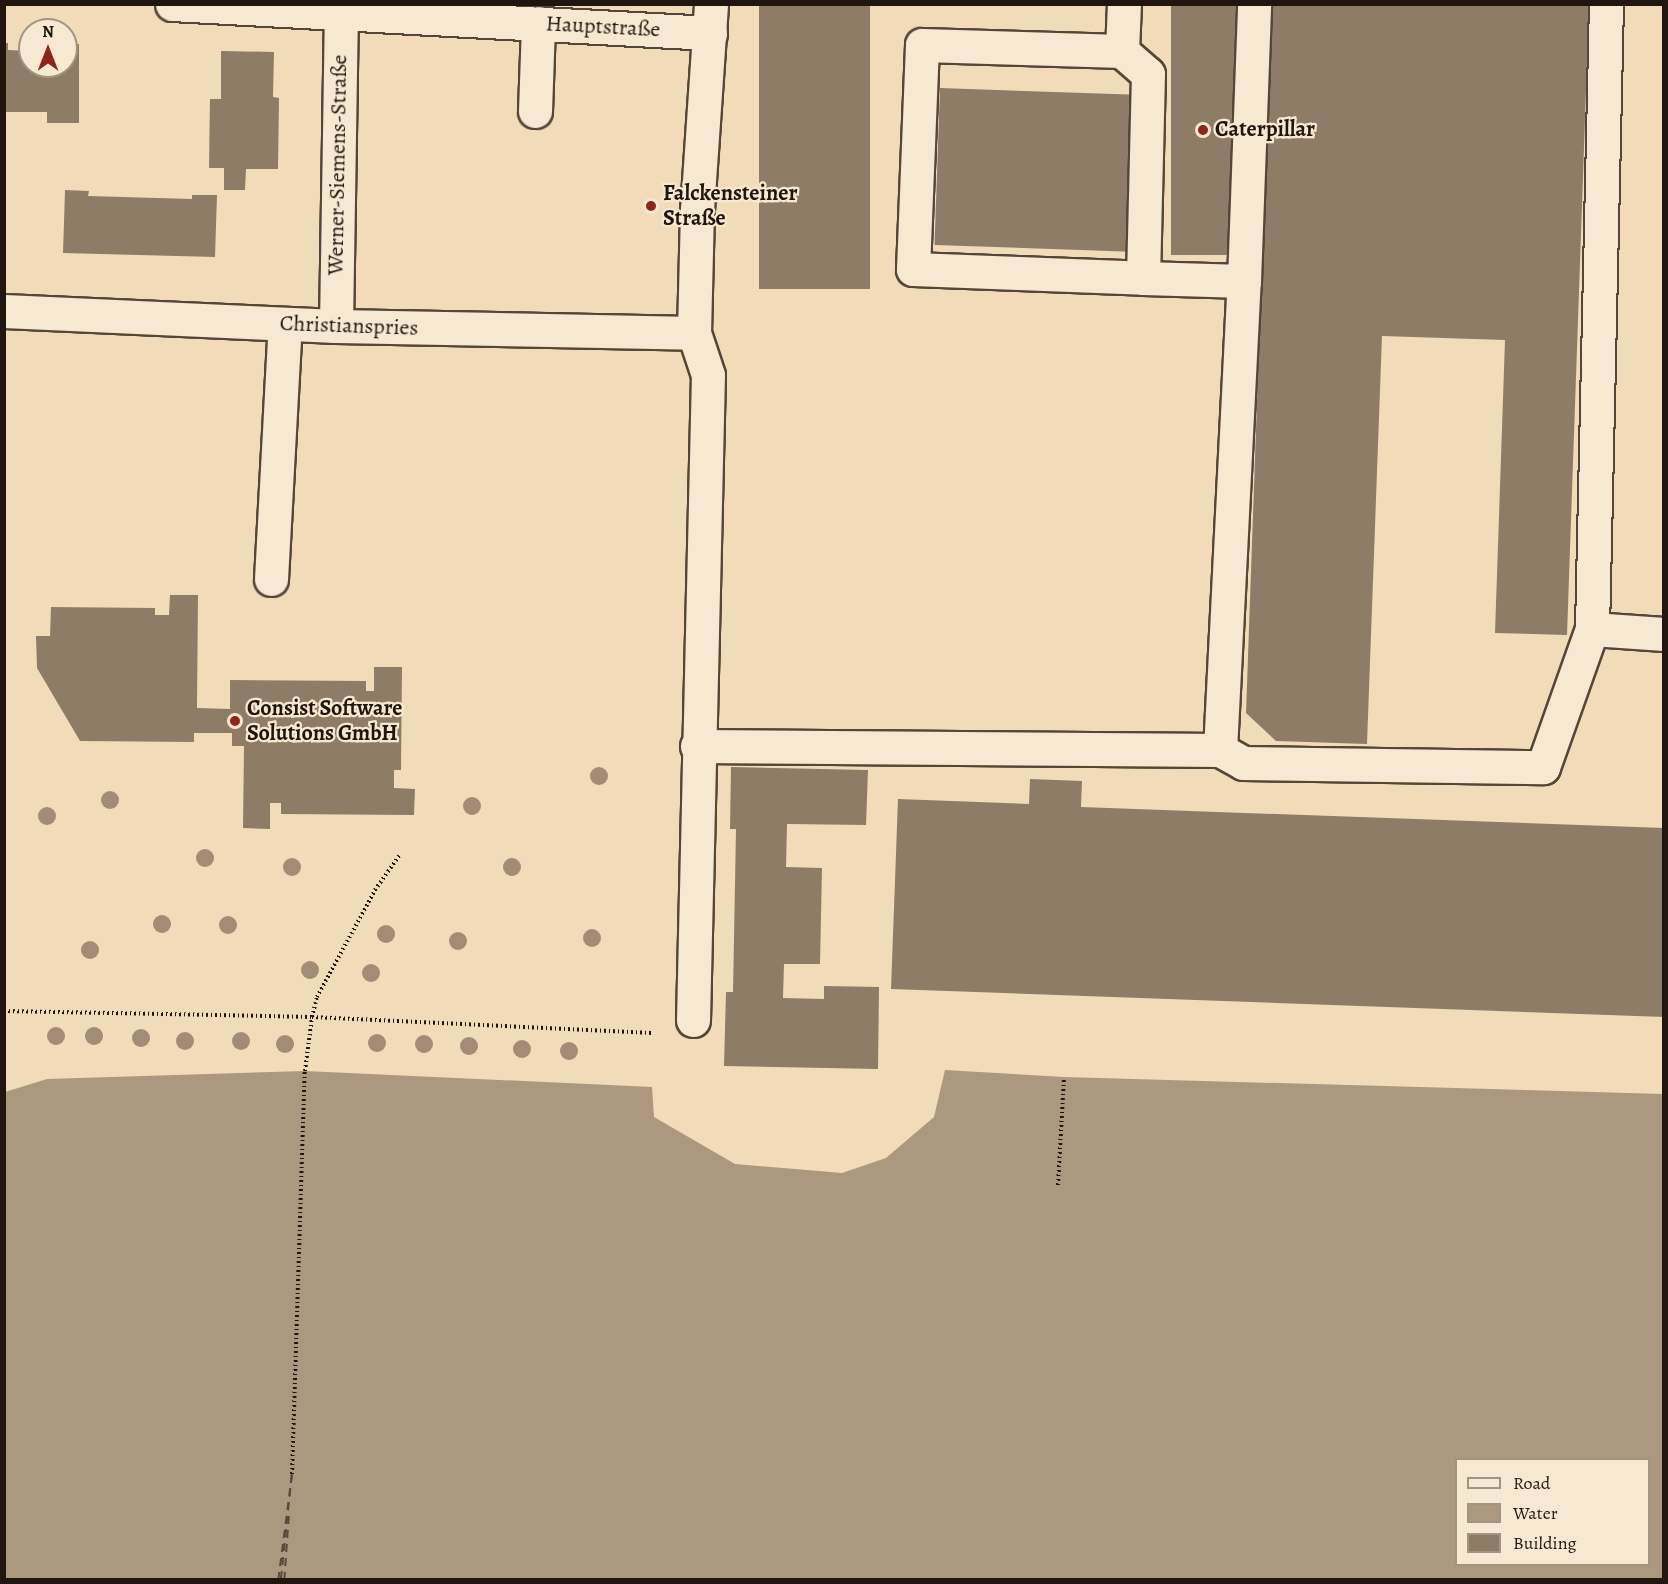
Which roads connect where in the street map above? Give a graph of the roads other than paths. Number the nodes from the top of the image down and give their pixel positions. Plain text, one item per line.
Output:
1 (172, 4) edge
2 (1124, 4) edge
3 (1254, 4) edge
4 (1606, 4) edge
5 (340, 9) edge
6 (710, 19) edge
7 (538, 23) junction
8 (1122, 51) junction
9 (534, 111) dead end
10 (1143, 278) junction
11 (1244, 281) junction
12 (4, 311) edge
13 (285, 324) junction
14 (336, 326) junction
15 (694, 333) junction
16 (271, 579) dead end
17 (1592, 629) junction
18 (1664, 634) edge
19 (697, 746) junction
20 (1220, 750) junction
21 (693, 1020) dead end

1 - 5 street, Hauptstraße
2 - 8 street
3 - 11 street
4 - 17 street
5 - 7 street, Hauptstraße
5 - 14 street, Werner-Siemens-Straße
6 - 7 street, Hauptstraße
6 - 15 street
7 - 9 street
8 - 10 street
8 - 10 street
10 - 11 street
11 - 20 street
12 - 13 street, Christianspries
13 - 14 street, Christianspries
13 - 16 street
14 - 15 street, Christianspries
15 - 19 street
17 - 18 street
17 - 20 street
19 - 20 street
19 - 21 street

